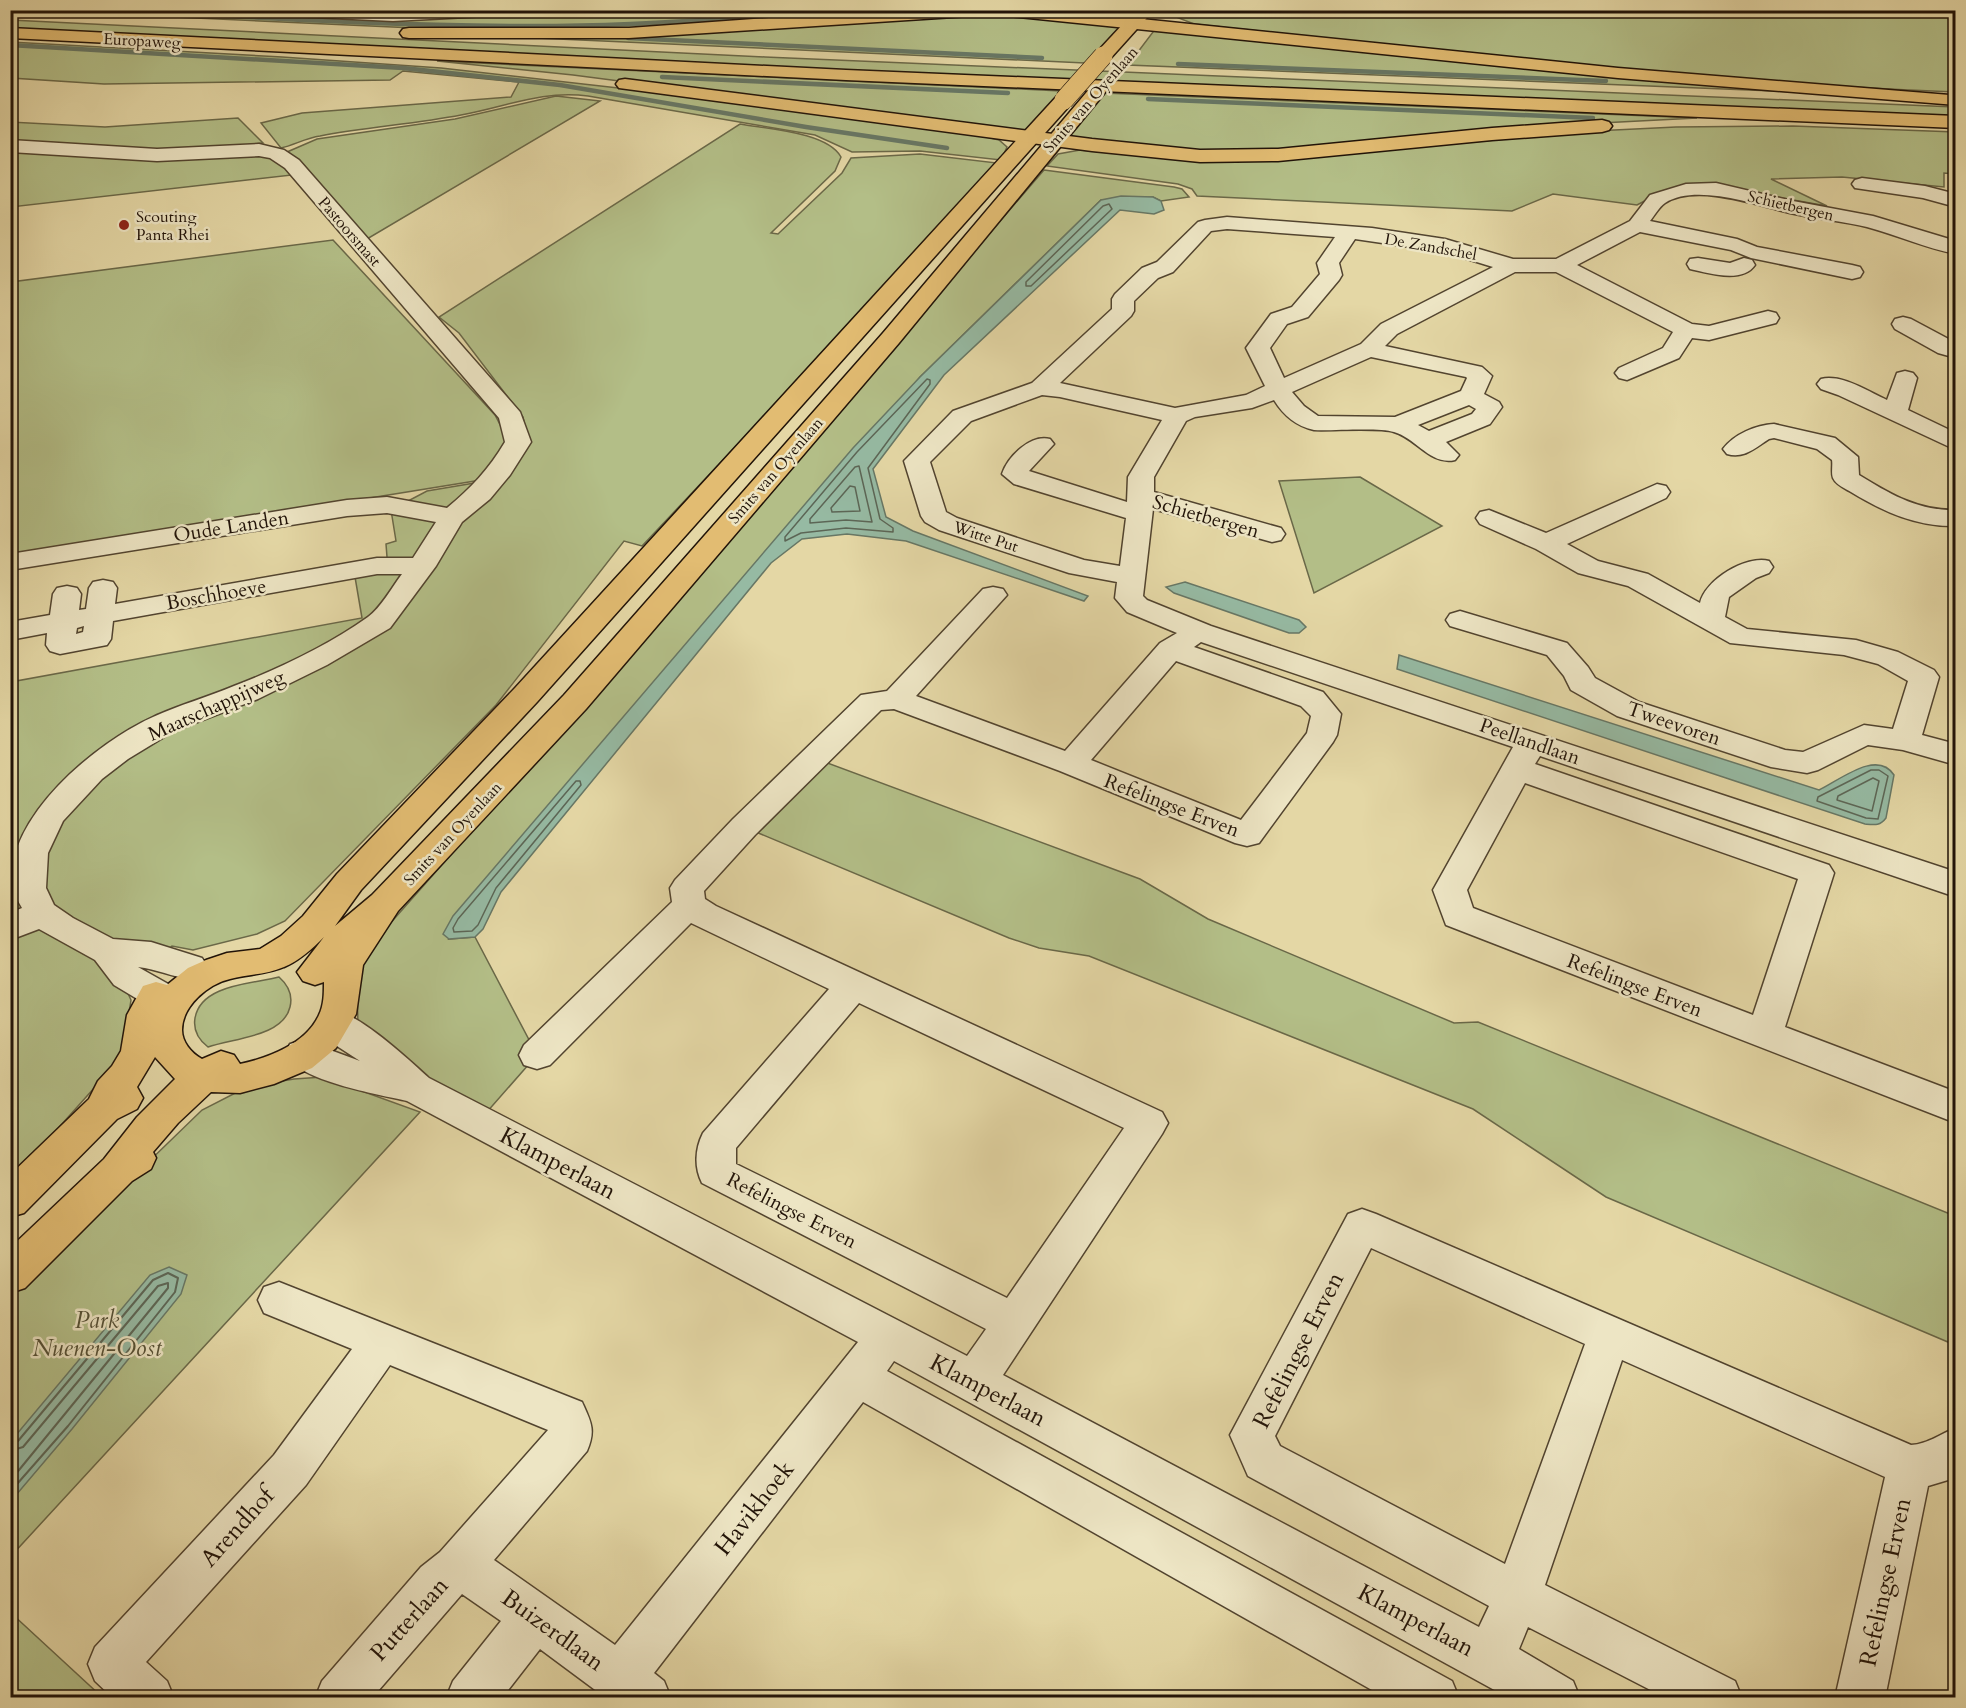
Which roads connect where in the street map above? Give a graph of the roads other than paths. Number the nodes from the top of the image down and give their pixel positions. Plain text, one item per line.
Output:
1 (272, 10) edge
2 (504, 10) edge
3 (985, 10) edge
4 (999, 10) edge
5 (1167, 10) edge
6 (10, 17) edge
7 (1144, 19) edge
8 (10, 33) edge
9 (318, 33) junction
10 (351, 33) dead end
11 (396, 33) dead end
12 (273, 47) junction
13 (587, 79) dead end
14 (611, 82) dead end
15 (1956, 103) edge
16 (1816, 117) junction
17 (1956, 122) edge
18 (1031, 136) junction
19 (1054, 140) junction
20 (10, 146) edge
21 (1862, 184) dead end
22 (1956, 201) edge
23 (1637, 225) junction
24 (1205, 226) joint
25 (1348, 233) junction
26 (1956, 248) edge
27 (1751, 251) junction
28 (1698, 264) dead end
29 (1560, 265) junction
30 (1511, 266) junction
31 (1852, 272) dead end
32 (1768, 318) dead end
33 (1902, 324) dead end
34 (1686, 330) junction
35 (1369, 349) junction
36 (1956, 351) edge
37 (1627, 373) dead end
38 (1905, 378) dead end
39 (1829, 384) dead end
40 (1040, 388) junction
41 (1277, 390) junction
42 (1471, 396) junction
43 (1895, 413) junction
44 (1177, 416) junction
45 (1398, 424) junction
46 (1956, 443) edge
47 (1041, 444) dead end
48 (1736, 449) dead end
49 (1657, 492) dead end
50 (1140, 506) junction
51 (452, 517) junction
52 (1489, 518) dead end
53 (1956, 518) edge
54 (1272, 534) dead end
55 (1546, 543) junction
56 (117, 559) dead end
57 (10, 562) edge
58 (422, 566) junction
59 (1760, 567) dead end
60 (1132, 576) junction
61 (64, 594) junction
62 (993, 595) dead end
63 (101, 601) junction
64 (1460, 620) dead end
65 (1710, 621) junction
66 (10, 631) edge
67 (1201, 632) junction
68 (1170, 649) junction
69 (896, 699) junction
70 (1905, 740) junction
71 (1524, 755) junction
72 (1956, 755) edge
73 (1071, 764) junction
74 (1956, 885) edge
75 (688, 905) junction
76 (41, 913) junction
77 (10, 928) edge
78 (275, 950) junction
79 (106, 951) junction
80 (190, 967) junction
81 (330, 969) junction
82 (853, 985) junction
83 (165, 999) junction
84 (324, 1021) junction
85 (1764, 1035) junction
86 (154, 1050) junction
87 (303, 1054) junction
88 (537, 1056) dead end
89 (214, 1077) junction
90 (416, 1088) junction
91 (1956, 1108) edge
92 (10, 1201) edge
93 (10, 1275) edge
94 (279, 1300) dead end
95 (1015, 1323) junction
96 (1610, 1334) junction
97 (888, 1337) junction
98 (382, 1342) junction
99 (858, 1377) junction
100 (974, 1383) junction
101 (1956, 1449) edge
102 (1910, 1466) junction
103 (457, 1568) junction
104 (1517, 1596) junction
105 (536, 1616) junction
106 (1490, 1659) junction
107 (633, 1688) edge
108 (150, 1698) edge
109 (339, 1698) edge
110 (470, 1698) edge
111 (1435, 1698) edge
112 (1556, 1698) edge
113 (1718, 1698) edge
114 (1860, 1698) edge

1 - 2 street
3 - 11 main road
4 - 7 main road
5 - 7 main road
6 - 9 main road, Europaweg
7 - 15 main road
7 - 18 main road, Smits van Oyenlaan, bridge
7 - 19 main road, Smits van Oyenlaan
8 - 12 main road, Europaweg
9 - 10 main road
9 - 15 main road
12 - 13 main road
12 - 16 main road
14 - 18 main road
16 - 17 main road
16 - 19 main road
18 - 19 main road
18 - 78 main road, Smits van Oyenlaan
19 - 81 main road, Smits van Oyenlaan
20 - 51 street, Pastoorsmast
21 - 22 street
23 - 26 street, Schietbergen
23 - 27 street
23 - 29 street, Schietbergen
24 - 25 street, De Zandschel
24 - 40 street, Witte Put
25 - 30 street, De Zandschel
25 - 41 street
27 - 28 street
27 - 31 street
29 - 30 street, Schietbergen
29 - 34 street, Schietbergen
30 - 35 street, Schietbergen
32 - 34 street, Schietbergen
33 - 36 street
34 - 37 street
35 - 41 street, Schietbergen
35 - 42 street
38 - 43 street
39 - 43 street
40 - 44 street, Witte Put
40 - 60 street, Witte Put
41 - 44 street, Schietbergen
41 - 45 street
42 - 45 street
42 - 45 street
43 - 46 street
44 - 50 street, Schietbergen
47 - 50 street
48 - 53 street
49 - 55 street
50 - 54 street, Schietbergen
50 - 60 street, Schietbergen
51 - 57 street, Oude Landen
51 - 58 street, Maatschappijweg
52 - 55 street
55 - 65 street
56 - 63 street
58 - 63 street, Boschhoeve
58 - 76 street, Maatschappijweg
59 - 65 street
60 - 67 street, Peellandlaan
61 - 63 street, Boschhoeve
61 - 63 street
61 - 66 street
62 - 69 street
64 - 70 street, Tweevoren
65 - 70 street
67 - 68 street
67 - 71 street, Peellandlaan
68 - 73 street
68 - 73 street, Refelingse Erven
69 - 73 street, Refelingse Erven
69 - 75 street
70 - 72 street, Tweevoren
71 - 74 street, Peellandlaan
71 - 85 street
71 - 85 street, Refelingse Erven
75 - 82 street
75 - 88 street
76 - 77 street
76 - 79 street
78 - 80 main road
78 - 81 main road
78 - 83 main road
79 - 80 street
79 - 83 street
80 - 83 main road
81 - 84 main road
82 - 95 street
82 - 95 street, Refelingse Erven
83 - 86 main road
84 - 87 main road
84 - 89 main road
84 - 90 street, Klamperlaan
85 - 91 street, Refelingse Erven
86 - 89 main road
86 - 92 main road
87 - 89 main road
87 - 90 street, Klamperlaan
89 - 93 main road
90 - 97 street, Klamperlaan
94 - 98 street
95 - 100 street
96 - 102 street, Refelingse Erven
96 - 104 street
96 - 104 street, Refelingse Erven
97 - 99 street, Havikhoek
97 - 100 street, Klamperlaan
98 - 103 street
98 - 108 street, Arendhof
99 - 107 street, Havikhoek
99 - 111 street
100 - 106 street, Klamperlaan
101 - 102 street
102 - 114 street, Refelingse Erven
103 - 105 street, Buizerdlaan
103 - 109 street, Putterlaan
104 - 106 street
104 - 113 street, Refelingse Erven
105 - 107 street, Buizerdlaan
105 - 110 street
106 - 112 street, Klamperlaan

